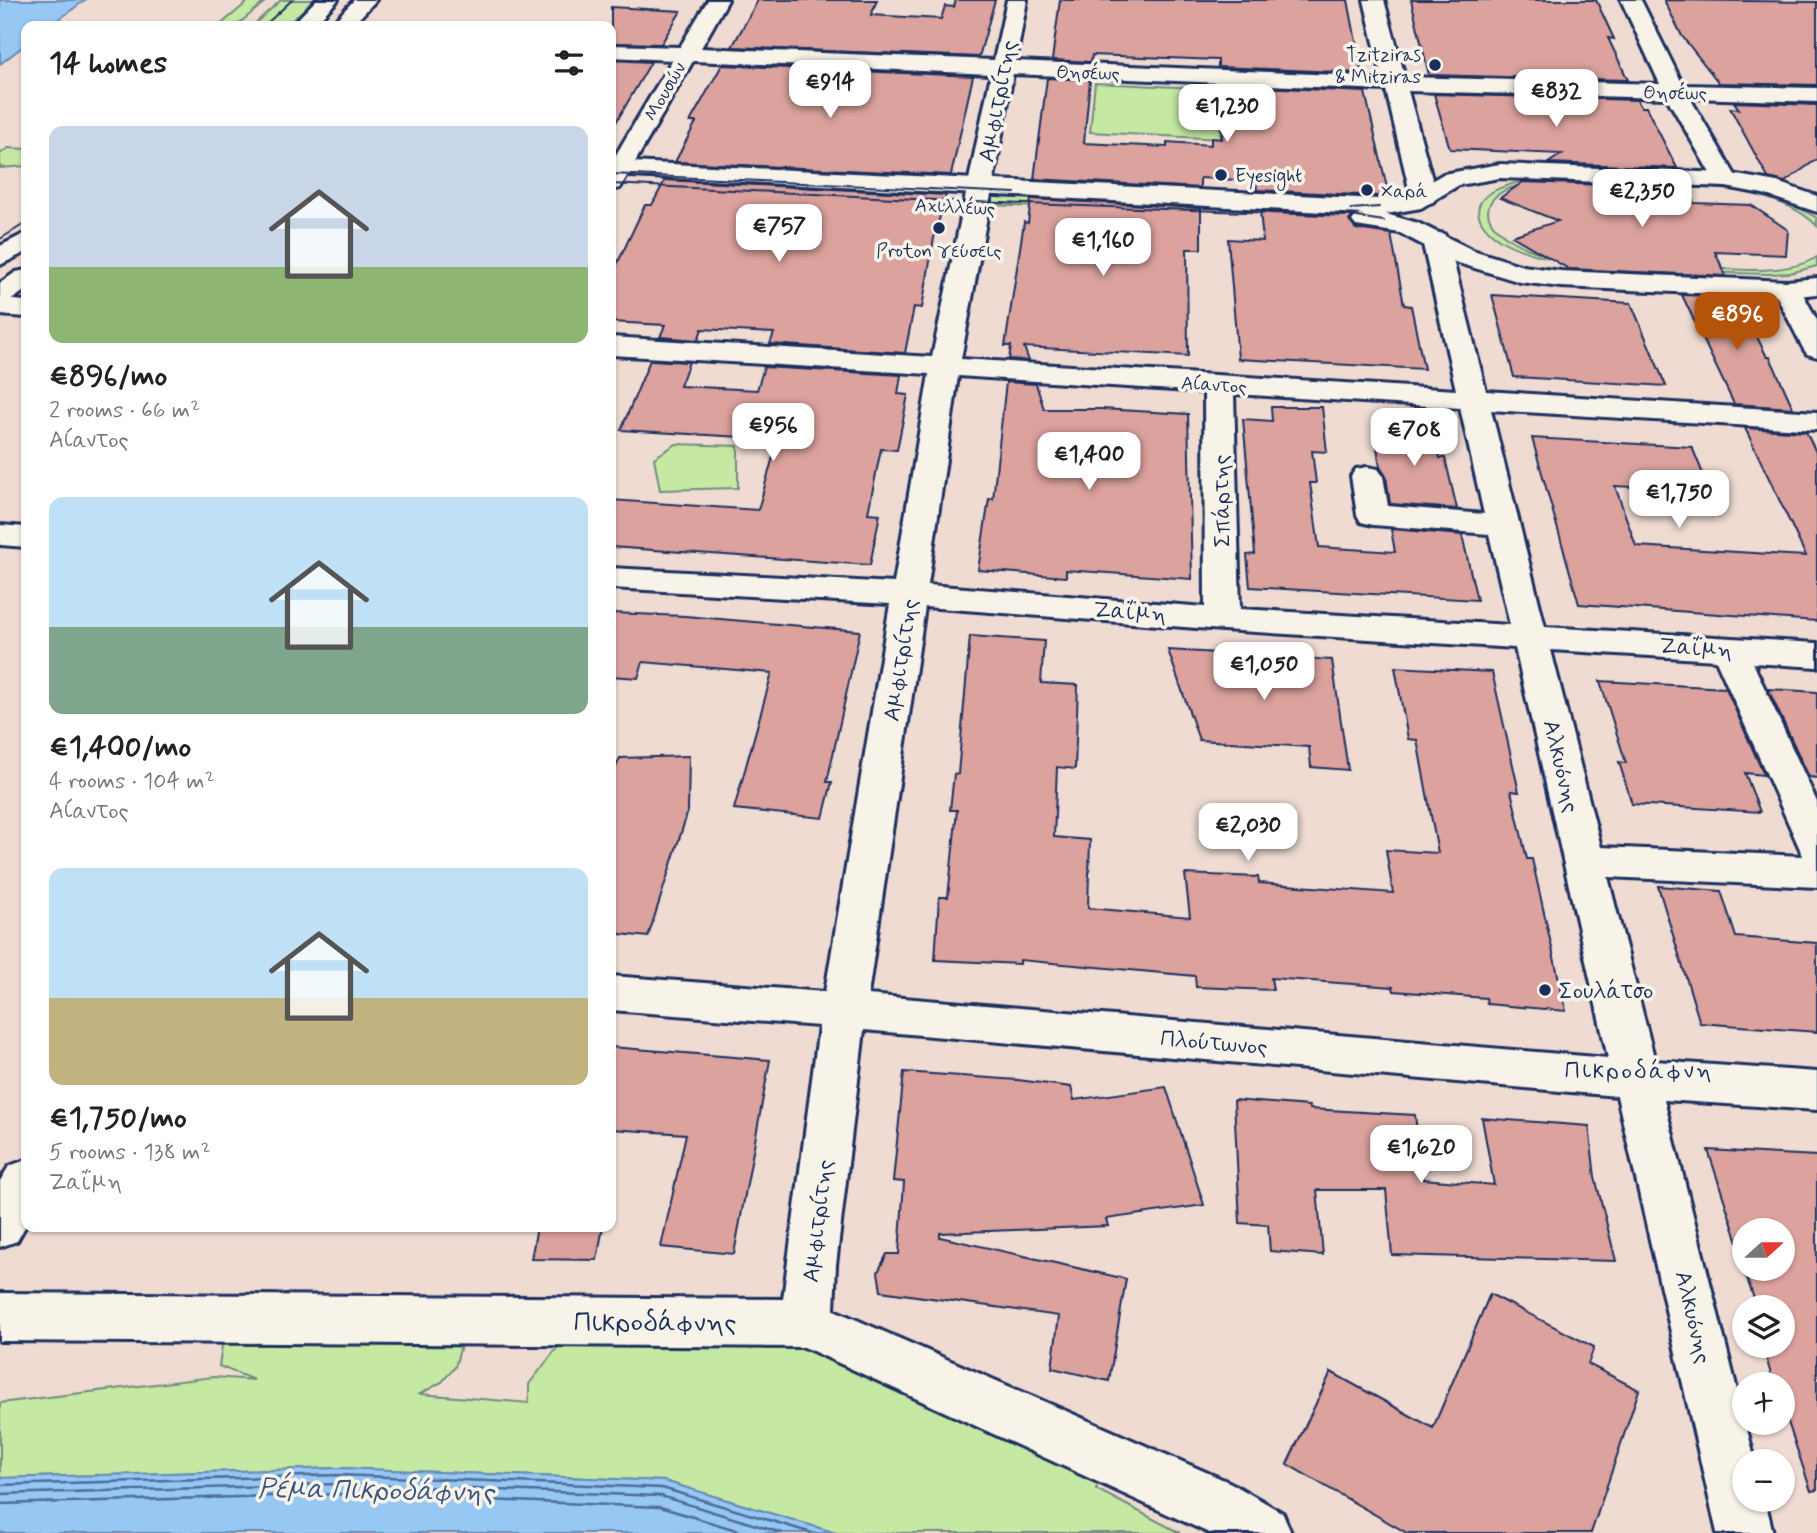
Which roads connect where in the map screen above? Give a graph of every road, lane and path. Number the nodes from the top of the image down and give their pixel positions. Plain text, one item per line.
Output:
1 (328, 0) edge
2 (366, 0) edge
3 (718, 0) edge
4 (1017, 0) edge
5 (1374, 0) edge
6 (1631, 0) edge
7 (306, 21) edge
8 (345, 21) edge
9 (616, 51) edge
10 (686, 54) junction
11 (1003, 69) junction
12 (1397, 84) junction
13 (1675, 92) junction
14 (1817, 95) edge
15 (616, 172) edge
16 (616, 177) edge
17 (1726, 180) junction
18 (979, 196) junction
19 (1424, 197) junction
20 (1817, 204) edge
21 (1381, 214) junction
22 (1435, 240) junction
23 (21, 244) edge
24 (0, 257) edge
25 (21, 281) edge
26 (1817, 286) edge
27 (1787, 289) junction
28 (0, 295) edge
29 (0, 307) edge
30 (21, 309) edge
31 (616, 346) edge
32 (1817, 348) edge
33 (945, 366) junction
34 (1219, 384) junction
35 (1474, 400) junction
36 (1817, 421) edge
37 (1367, 476) dead end
38 (1504, 525) junction
39 (616, 578) edge
40 (909, 595) junction
41 (1223, 619) junction
42 (1530, 636) junction
43 (1729, 649) junction
44 (1817, 655) edge
45 (1817, 846) edge
46 (1584, 861) junction
47 (1817, 872) edge
48 (616, 993) edge
49 (844, 1009) junction
50 (1636, 1080) junction
51 (1817, 1091) edge
52 (21, 1189) edge
53 (0, 1225) edge
54 (0, 1317) edge
55 (807, 1323) junction
56 (1263, 1533) edge
57 (1745, 1533) edge

1 - 7 main road
2 - 8 main road
3 - 10 main road, Μουσών
4 - 11 main road, Αμφιτρίτης
5 - 12 main road, Αλκυόνης
6 - 13 main road
9 - 10 main road, Θησέως
10 - 11 main road, Θησέως
10 - 15 main road, Μουσών
11 - 12 main road, Θησέως
11 - 18 main road, Αμφιτρίτης
12 - 13 main road, Θησέως
12 - 19 main road, Αλκυόνης
13 - 14 main road, Θησέως
13 - 17 main road
16 - 18 main road, Αχιλλέως
17 - 19 main road
17 - 20 main road
18 - 21 main road, Αχιλλέως
18 - 33 main road, Αμφιτρίτης
19 - 21 main road
19 - 22 main road, Αλκυόνης
21 - 22 main road
22 - 27 main road
22 - 35 main road, Αλκυόνης
23 - 24 main road
25 - 28 main road
26 - 27 main road
27 - 32 main road
29 - 30 main road
31 - 33 main road, Αίαντος
33 - 34 main road, Αίαντος
33 - 40 main road, Αμφιτρίτης
34 - 35 main road, Αίαντος
34 - 41 main road, Σπάρτης
35 - 36 main road, Αίαντος
35 - 38 main road, Αλκυόνης
37 - 38 main road
38 - 42 main road, Αλκυόνης
39 - 40 main road, Ζαΐμη
40 - 41 main road, Ζαΐμη
40 - 49 main road, Αμφιτρίτης
41 - 42 main road, Ζαΐμη
42 - 43 main road, Ζαΐμη
42 - 46 main road, Αλκυόνης
43 - 44 main road, Ζαΐμη
43 - 45 main road
46 - 47 main road
46 - 50 main road, Αλκυόνης
48 - 49 main road, Πλούτωνος
49 - 50 main road, Πλούτωνος
49 - 55 main road, Αμφιτρίτης
50 - 51 main road, Πλούτωνος
50 - 57 main road, Αλκυόνης
52 - 53 main road
54 - 55 main road, Πικροδάφνης
55 - 56 main road, Πικροδάφνης

